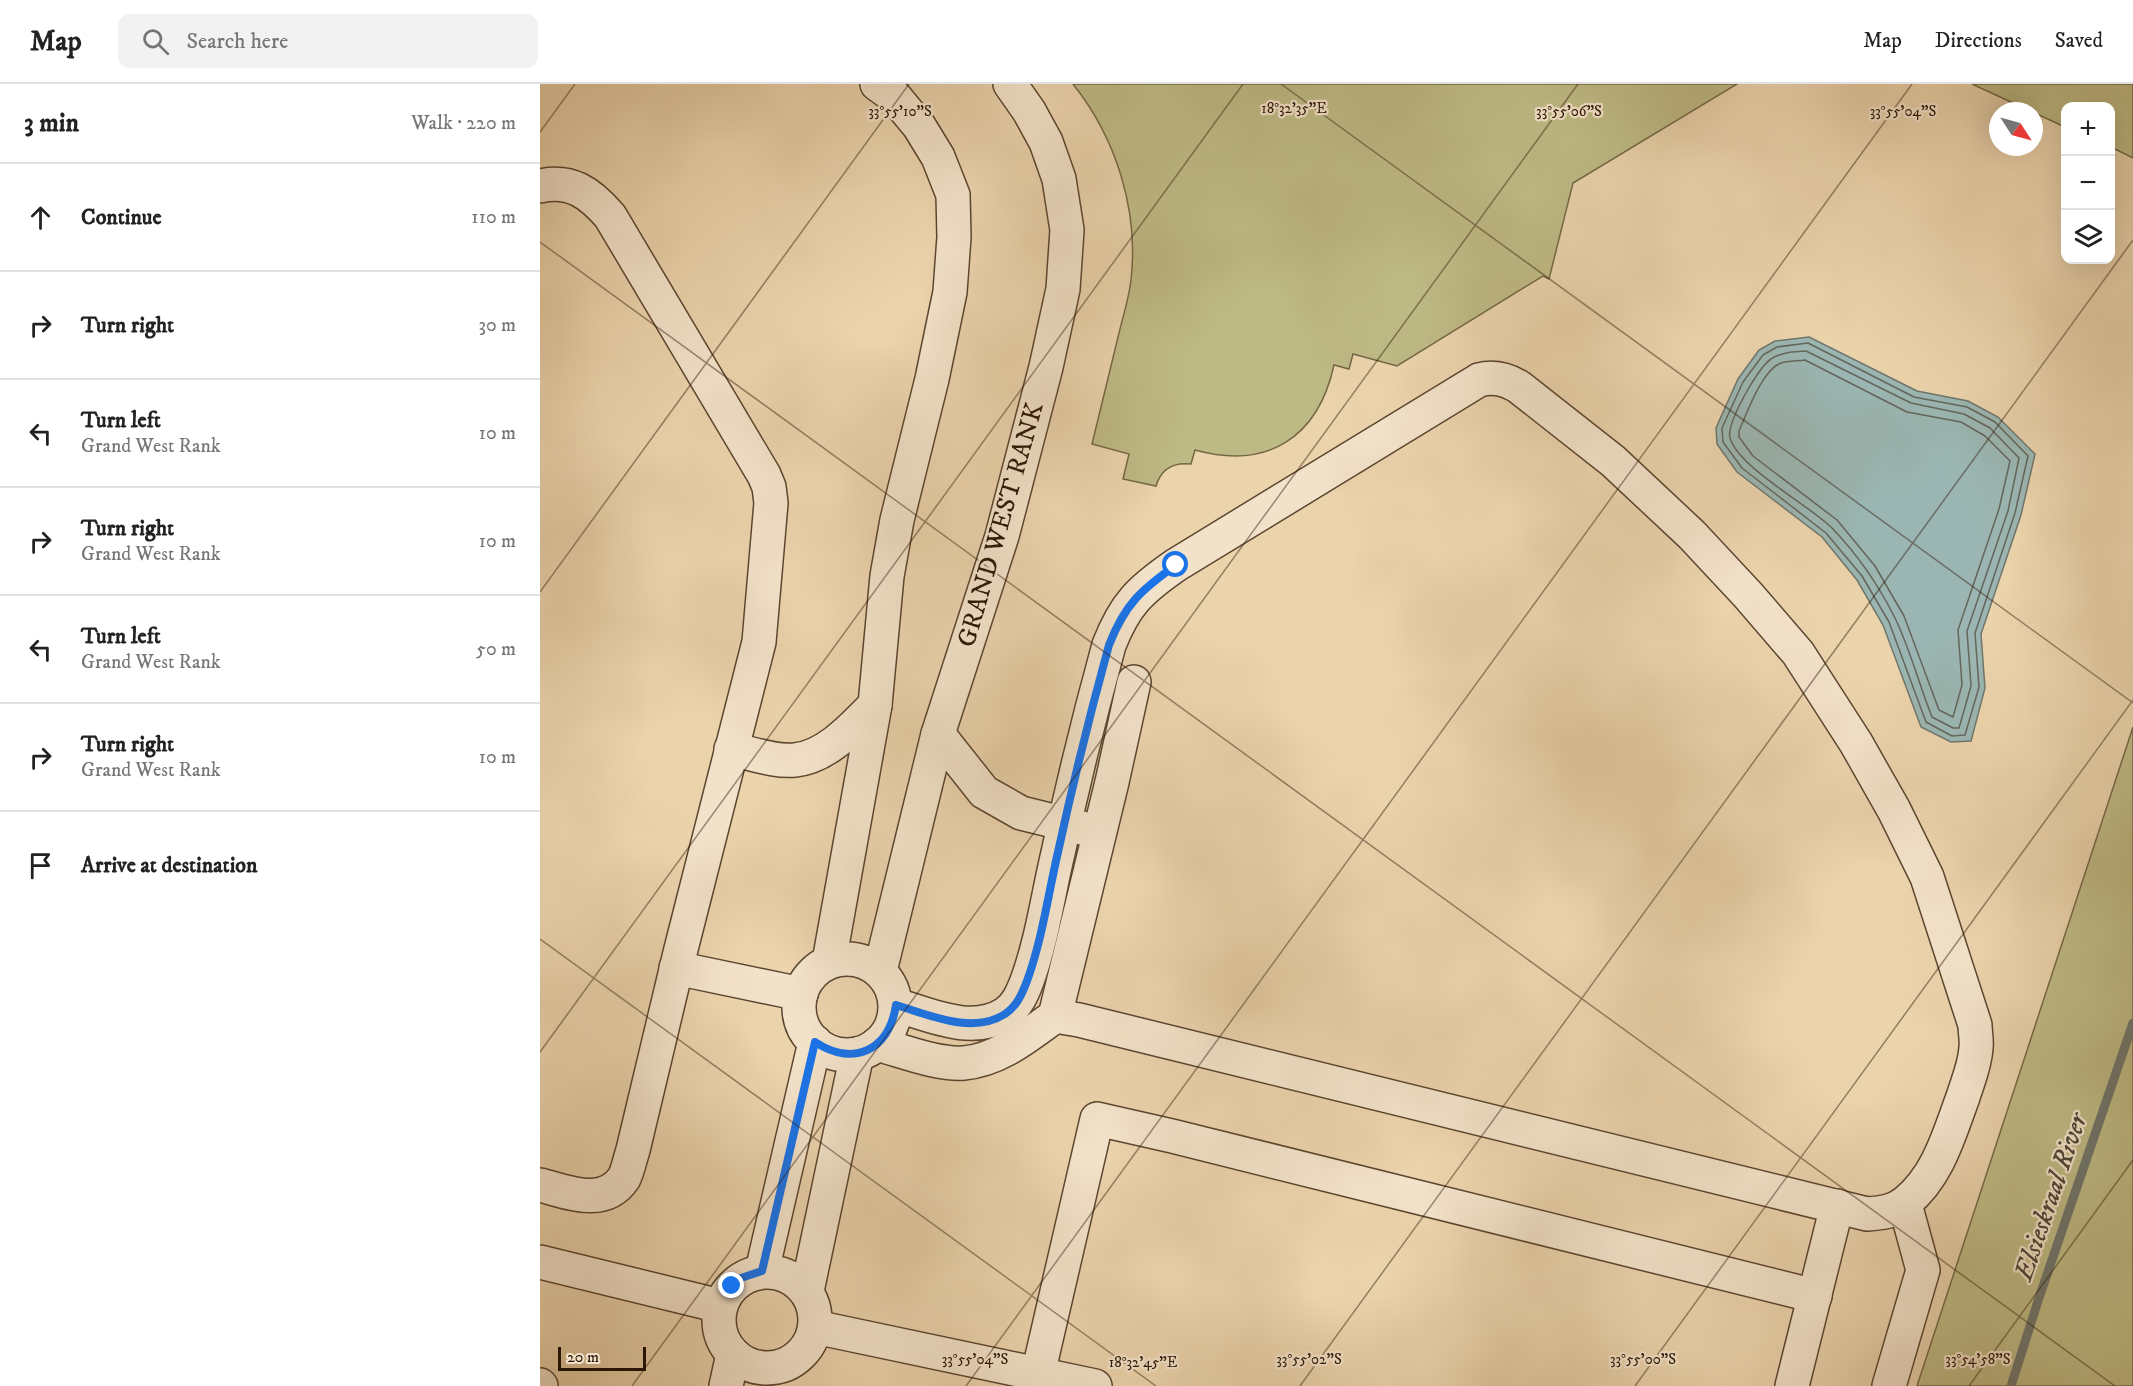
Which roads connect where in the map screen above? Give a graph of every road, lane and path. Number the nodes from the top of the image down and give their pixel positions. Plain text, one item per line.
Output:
1 (877, 84) edge
2 (1010, 84) edge
3 (540, 186) edge
4 (1134, 682) dead end
5 (874, 705) junction
6 (938, 734) junction
7 (731, 749) junction
8 (1064, 825) junction
9 (1099, 832) junction
10 (829, 962) junction
11 (676, 968) junction
12 (880, 971) junction
13 (801, 994) junction
14 (896, 1005) junction
15 (1055, 1016) junction
16 (815, 1042) junction
17 (867, 1049) junction
18 (540, 1185) edge
19 (1905, 1204) junction
20 (1837, 1206) junction
21 (540, 1262) edge
22 (762, 1271) junction
23 (807, 1291) junction
24 (1815, 1296) junction
25 (720, 1305) junction
26 (815, 1327) junction
27 (732, 1354) junction
28 (1038, 1374) junction
29 (775, 1376) edge
30 (726, 1386) edge
31 (1093, 1386) edge
32 (1792, 1386) edge
33 (1889, 1386) edge

1 - 5 lane
2 - 6 lane, GRAND WEST RANK
3 - 7 lane
4 - 9 lane
5 - 7 lane
5 - 10 lane
6 - 8 lane
6 - 12 lane, GRAND WEST RANK
7 - 11 lane
8 - 9 lane
8 - 14 lane
8 - 19 lane
9 - 15 lane
10 - 12 lane
10 - 13 lane
11 - 13 lane
11 - 18 lane
12 - 14 lane
13 - 16 lane
14 - 17 lane
15 - 17 lane
15 - 20 lane
16 - 17 lane
16 - 22 lane
17 - 23 lane
19 - 20 lane
19 - 33 lane
20 - 24 lane
21 - 25 lane
22 - 23 lane
22 - 25 lane
23 - 26 lane
24 - 28 lane
24 - 32 lane
25 - 27 lane
26 - 28 lane
26 - 29 lane
27 - 29 lane
27 - 30 lane
28 - 31 lane

